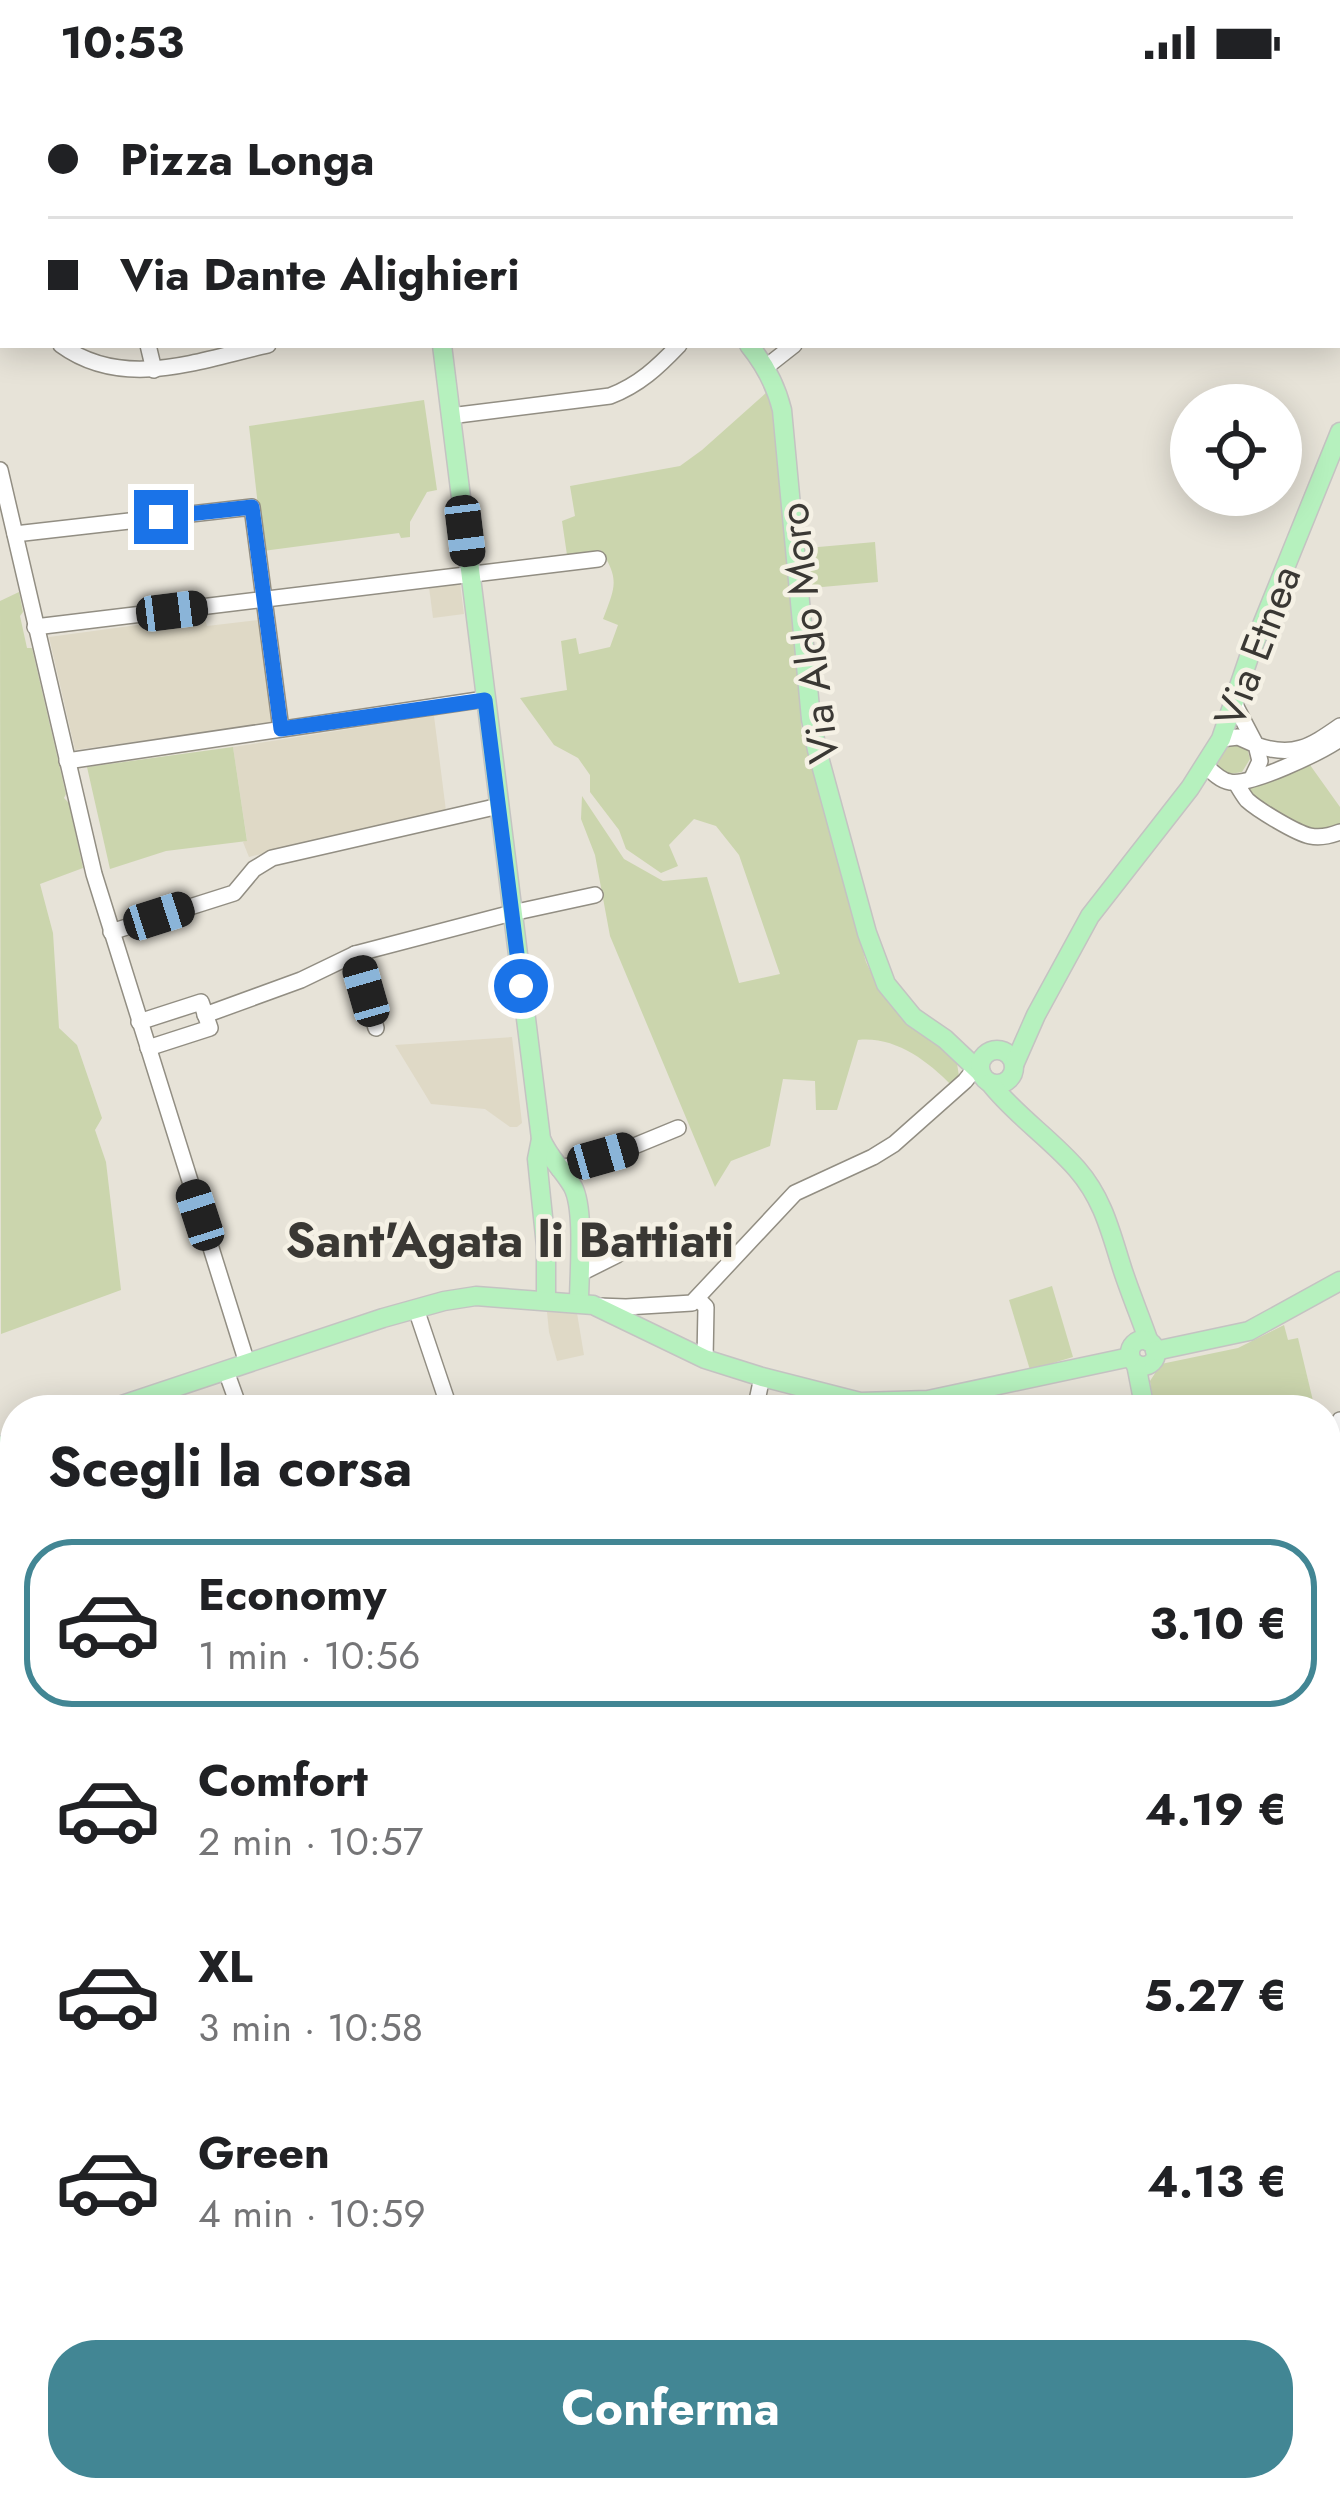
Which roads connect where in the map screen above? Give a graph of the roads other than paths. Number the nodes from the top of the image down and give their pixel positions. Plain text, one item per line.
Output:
1 (65, 348) edge
2 (149, 348) edge
3 (254, 348) edge
4 (442, 348) edge
5 (676, 348) edge
6 (751, 348) edge
7 (790, 348) edge
8 (766, 367) junction
9 (154, 370) junction
10 (450, 416) junction
11 (1340, 432) edge
12 (0, 470) edge
13 (15, 534) junction
14 (598, 560) dead end
15 (470, 573) junction
16 (264, 600) junction
17 (35, 627) junction
18 (485, 700) junction
19 (1234, 703) junction
20 (1340, 726) edge
21 (281, 729) junction
22 (1221, 739) junction
23 (1340, 739) edge
24 (1256, 746) junction
25 (67, 761) junction
26 (1206, 766) junction
27 (1244, 780) junction
28 (499, 806) junction
29 (1340, 832) edge
30 (595, 895) dead end
31 (512, 913) junction
32 (111, 932) junction
33 (355, 954) junction
34 (209, 1014) junction
35 (139, 1022) junction
36 (376, 1028) dead end
37 (952, 1046) junction
38 (148, 1048) junction
39 (989, 1068) junction
40 (678, 1128) dead end
41 (550, 1167) junction
42 (617, 1255) dead end
43 (579, 1274) junction
44 (1340, 1281) edge
45 (546, 1300) junction
46 (695, 1301) junction
47 (586, 1304) junction
48 (416, 1309) junction
49 (1142, 1354) junction
50 (705, 1359) junction
51 (247, 1363) junction
52 (226, 1371) junction
53 (762, 1377) junction
54 (153, 1395) edge
55 (234, 1395) edge
56 (445, 1395) edge
57 (758, 1395) edge
58 (827, 1395) edge
59 (951, 1395) edge
60 (1144, 1395) edge

1 - 9 street
2 - 9 street
3 - 9 street
4 - 10 main road
5 - 10 street
6 - 8 main road, Via Aldo Moro
7 - 8 street
8 - 37 main road, Via Aldo Moro
10 - 15 main road
11 - 19 main road, Via Etnea
12 - 13 street
13 - 16 street
13 - 17 street
14 - 15 street
15 - 16 street
15 - 18 main road
16 - 17 street
16 - 21 street
17 - 25 street
18 - 21 street
18 - 28 main road
19 - 22 main road, Via Etnea
19 - 24 street
20 - 24 street
21 - 25 street
22 - 24 street
22 - 26 main road, Via Etnea
23 - 27 street
24 - 27 street
25 - 32 street
26 - 27 street
26 - 39 main road, Via Etnea
27 - 29 street
28 - 31 main road
28 - 32 street
30 - 31 street
31 - 33 street
31 - 41 main road
32 - 35 street
33 - 34 street
33 - 36 street
34 - 35 street
34 - 38 street
35 - 38 street
37 - 39 main road
37 - 39 street
38 - 51 street
39 - 46 street
39 - 49 main road
40 - 41 street
41 - 43 main road
41 - 45 main road
42 - 43 street
43 - 47 main road
44 - 49 main road
45 - 47 main road
45 - 48 main road
46 - 47 street
46 - 50 street
47 - 50 main road
48 - 51 main road
48 - 56 street
49 - 59 main road
49 - 60 main road
50 - 53 main road
51 - 52 main road
52 - 54 main road
52 - 55 street
53 - 57 street
53 - 58 main road

